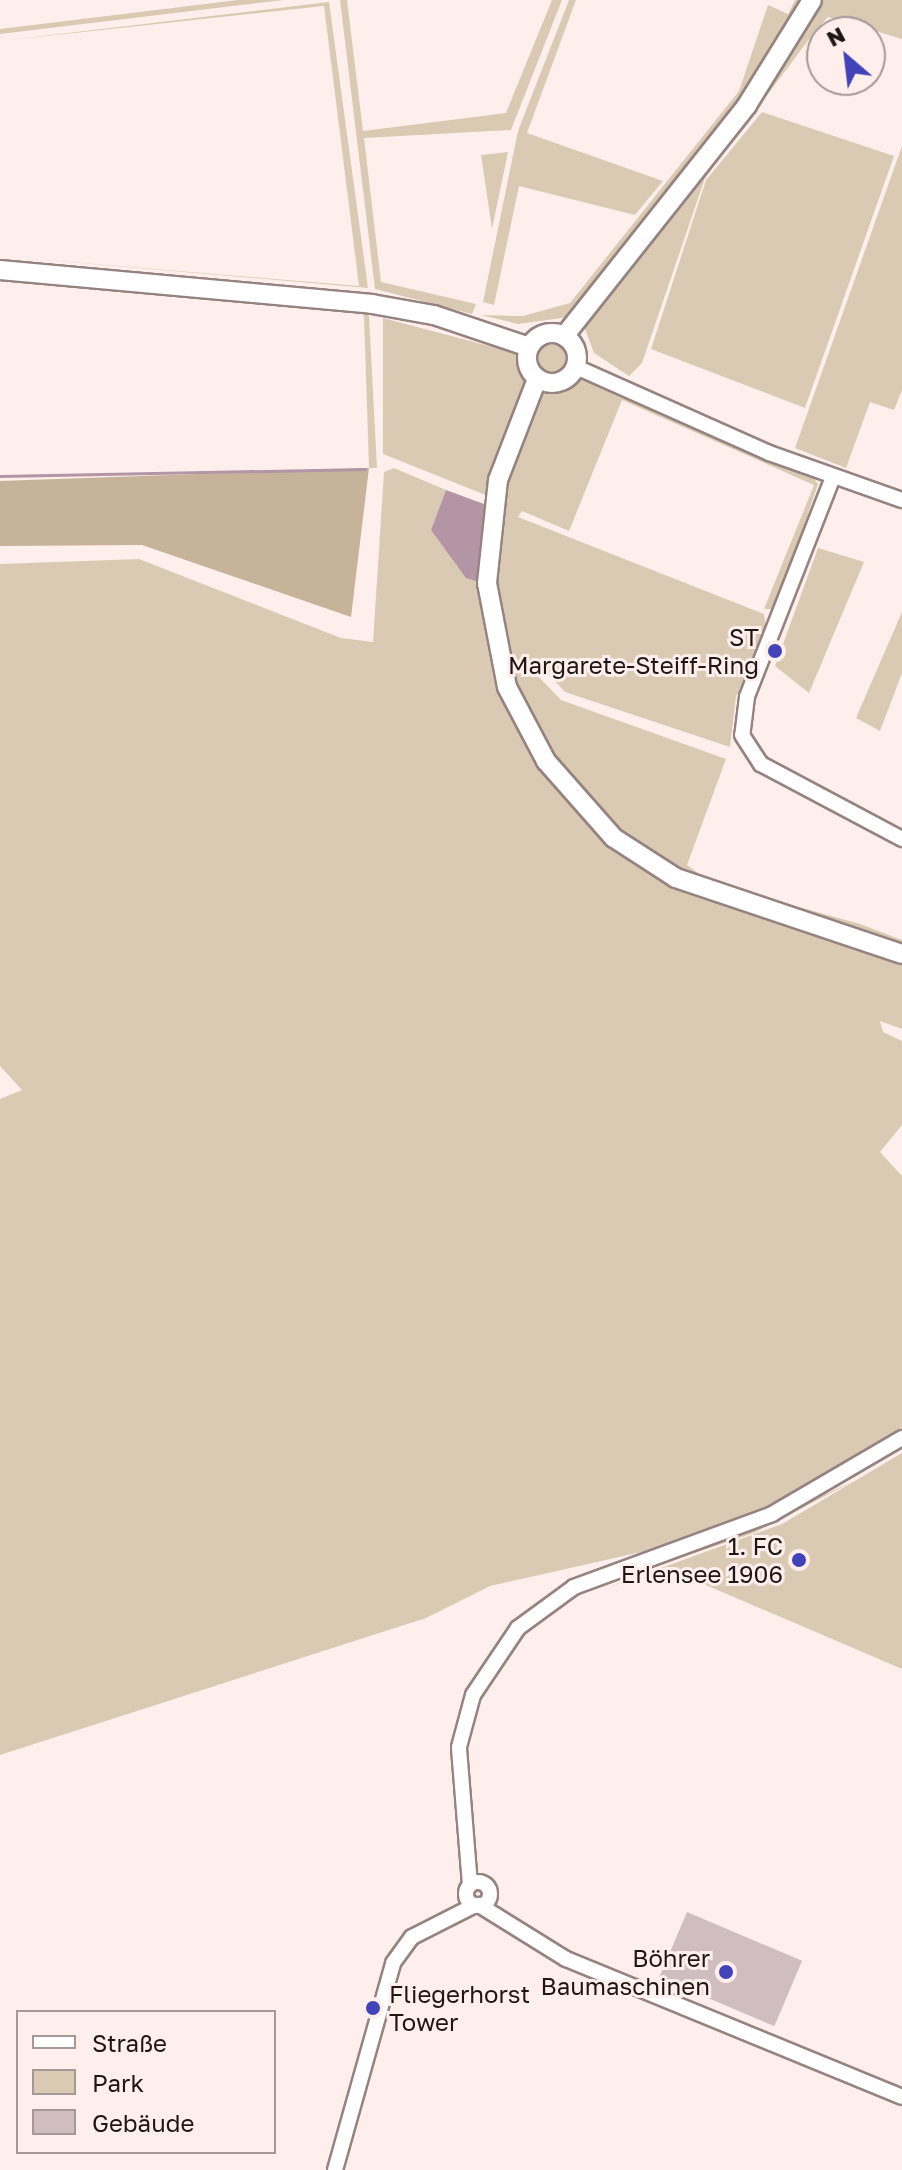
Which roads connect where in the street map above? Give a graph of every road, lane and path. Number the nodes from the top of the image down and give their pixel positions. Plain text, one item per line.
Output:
1 (812, 0) edge
2 (0, 270) edge
3 (565, 335) junction
4 (529, 347) junction
5 (576, 367) junction
6 (537, 379) junction
7 (833, 477) junction
8 (902, 500) edge
9 (902, 839) edge
10 (902, 954) edge
11 (902, 1438) edge
12 (477, 1894) junction
13 (902, 2097) edge
14 (335, 2170) edge

1 - 3 main road
2 - 4 main road
3 - 4 main road
3 - 5 main road
4 - 6 main road
5 - 6 main road
5 - 7 street
6 - 10 main road
7 - 8 street
7 - 9 street
11 - 12 street
12 - 13 street
12 - 14 street

